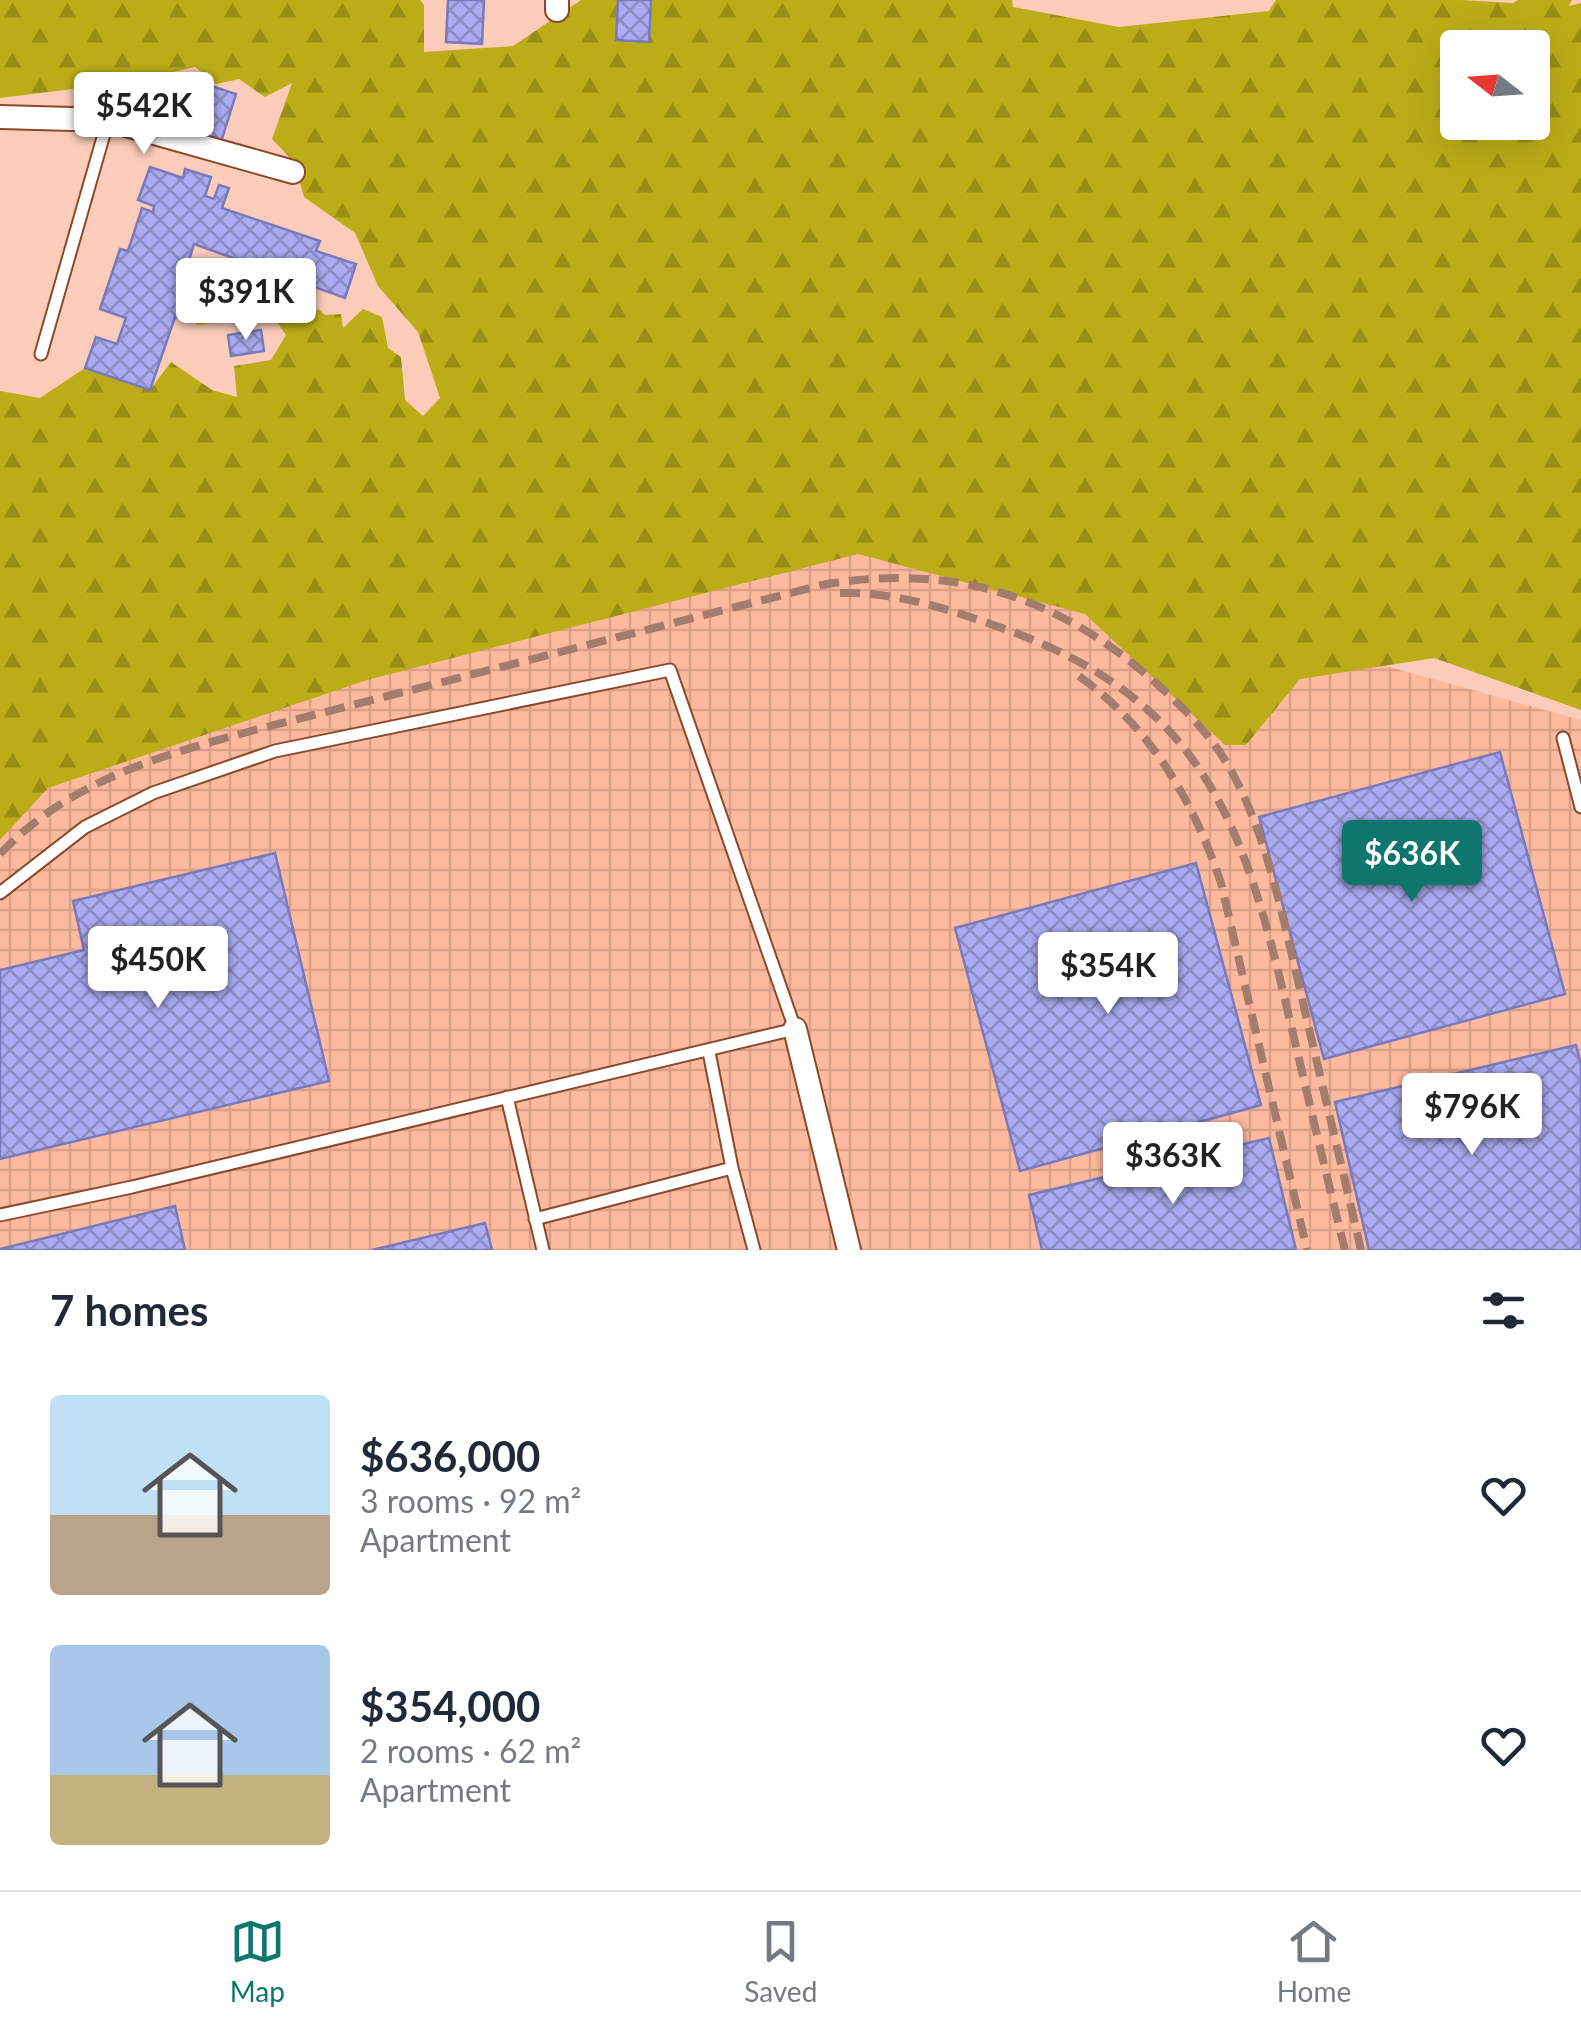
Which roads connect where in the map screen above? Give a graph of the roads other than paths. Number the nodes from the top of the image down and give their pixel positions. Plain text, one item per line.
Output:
1 (0, 117) edge
2 (108, 120) junction
3 (293, 172) dead end
4 (41, 354) dead end
5 (1564, 738) dead end
6 (1581, 807) edge
7 (0, 893) edge
8 (796, 1029) junction
9 (709, 1052) junction
10 (507, 1097) junction
11 (732, 1168) junction
12 (0, 1215) edge
13 (535, 1219) junction
14 (542, 1250) edge
15 (754, 1250) edge
16 (849, 1250) edge

1 - 2 street
2 - 3 street
2 - 4 lane
5 - 6 lane
7 - 8 lane
8 - 9 lane
8 - 16 street
9 - 10 lane
9 - 11 lane
10 - 12 lane
10 - 13 lane
11 - 13 lane
11 - 15 lane
13 - 14 lane

